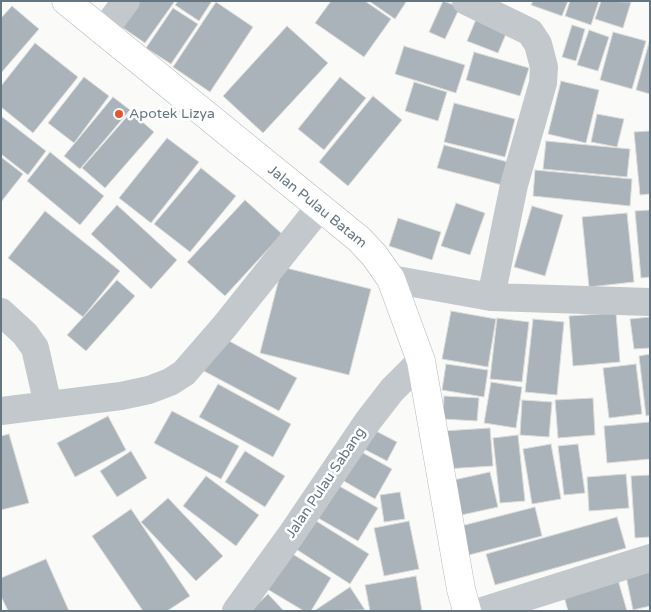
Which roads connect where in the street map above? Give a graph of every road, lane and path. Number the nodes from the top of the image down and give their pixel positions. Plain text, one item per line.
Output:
1 (66, 1) edge
2 (126, 1) edge
3 (466, 1) edge
4 (103, 32) junction
5 (319, 208) junction
6 (391, 279) junction
7 (491, 297) junction
8 (650, 302) edge
9 (1, 312) edge
10 (421, 361) junction
11 (48, 405) junction
12 (1, 411) edge
13 (650, 558) edge
14 (236, 611) edge
15 (467, 611) edge
16 (482, 611) edge

1 - 4 highway, Jalan Pulau Batam
2 - 4 street
3 - 7 street
4 - 5 highway, Jalan Pulau Batam
5 - 6 highway, Jalan Pulau Batam
5 - 11 street
6 - 7 street
6 - 10 highway, Jalan Pulau Batam
7 - 8 street
9 - 11 street
10 - 14 street, Jalan Pulau Sabang
10 - 15 highway, Jalan Pulau Batam
11 - 12 street
13 - 16 street

